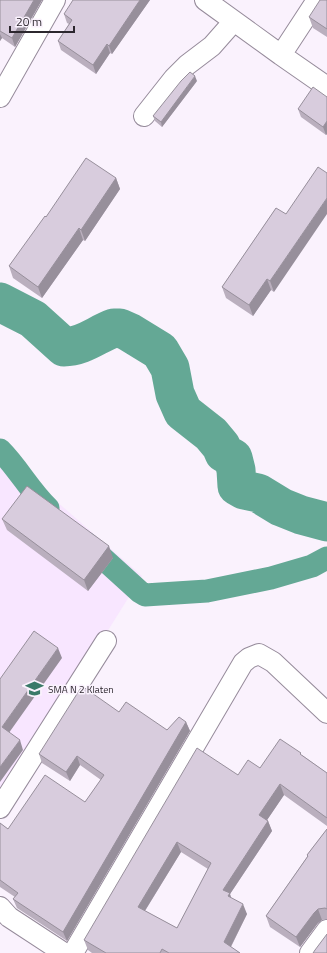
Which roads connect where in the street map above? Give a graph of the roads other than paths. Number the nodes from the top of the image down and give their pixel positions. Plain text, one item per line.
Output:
1 (55, 0) edge
2 (205, 0) edge
3 (318, 0) edge
4 (234, 22) junction
5 (281, 56) junction
6 (327, 87) edge
7 (0, 97) edge
8 (144, 116) dead end
9 (106, 641) dead end
10 (327, 713) edge
11 (0, 808) edge
12 (3, 918) edge
13 (327, 930) edge
14 (64, 953) edge
15 (73, 953) edge
16 (310, 953) edge

1 - 7 street
2 - 4 street
3 - 5 street
4 - 5 street
4 - 8 street
5 - 6 street
9 - 11 street
10 - 15 street
12 - 14 street
13 - 16 street

